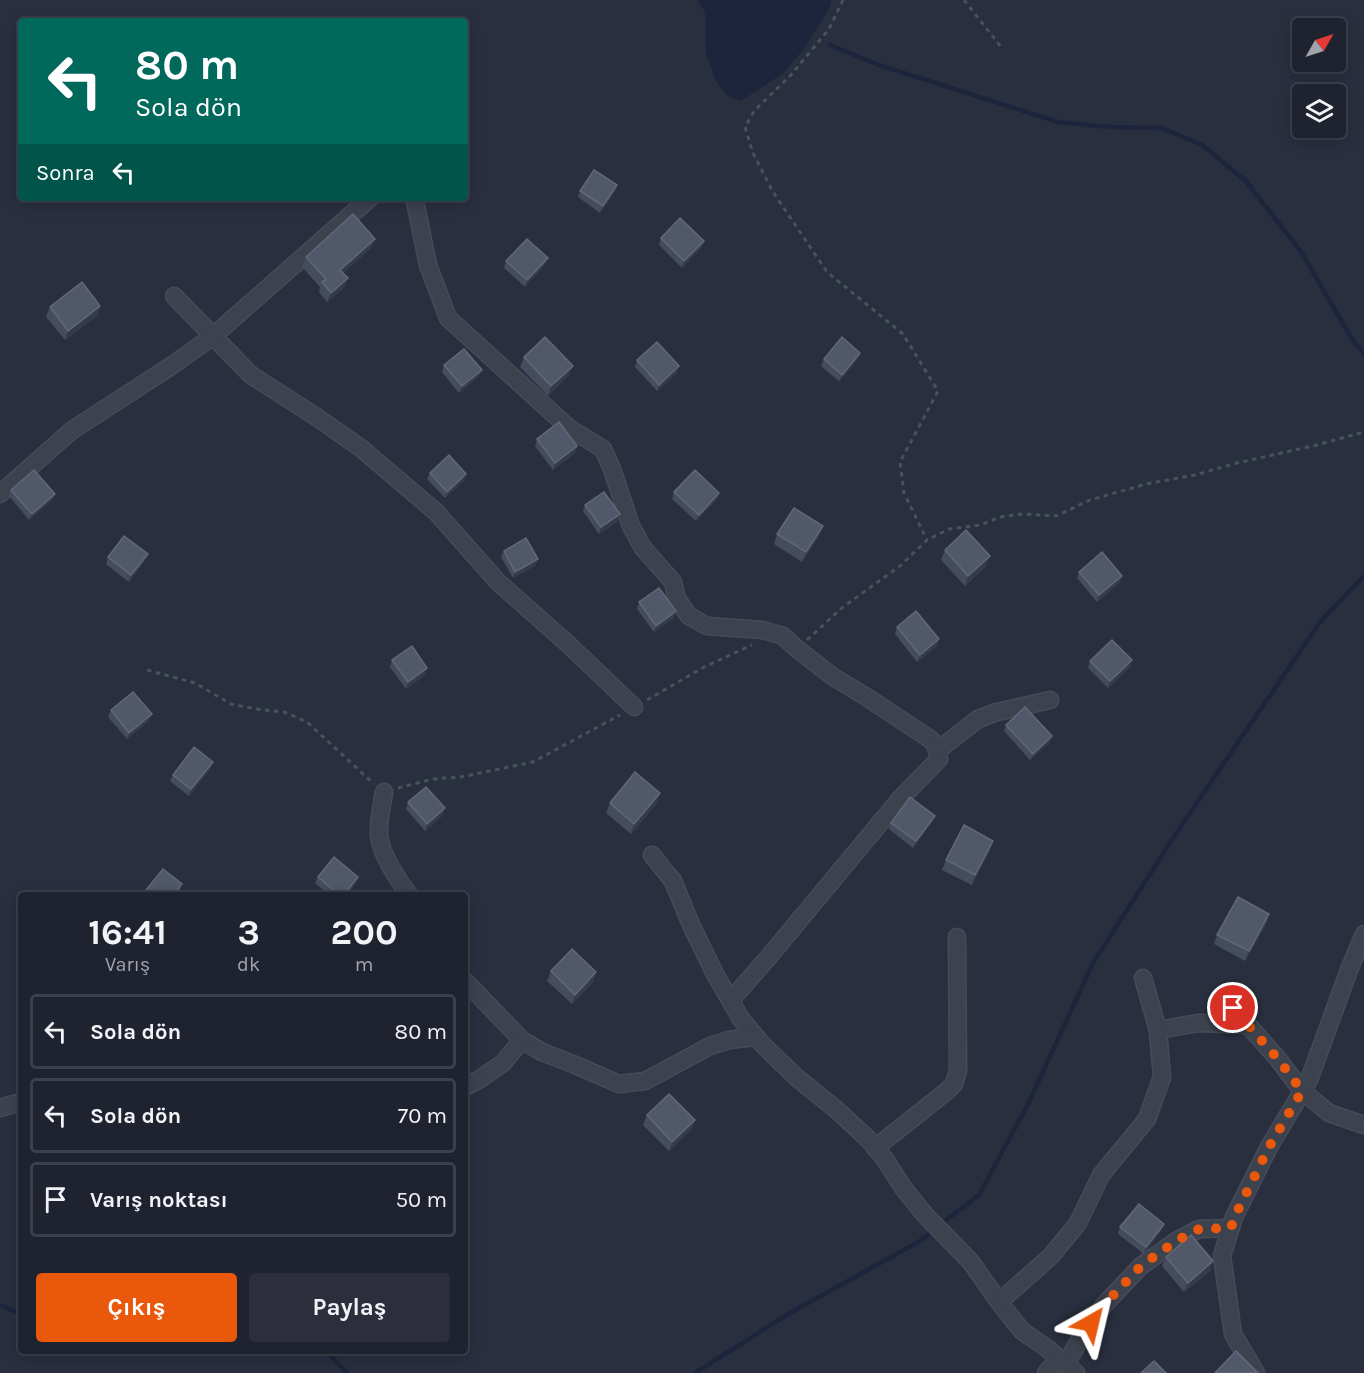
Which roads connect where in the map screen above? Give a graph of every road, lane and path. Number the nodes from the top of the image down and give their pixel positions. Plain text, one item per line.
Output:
1 (843, 0) edge
2 (964, 0) edge
3 (1001, 47) dead end
4 (367, 201) edge
5 (415, 201) edge
6 (174, 296) dead end
7 (212, 337) junction
8 (1364, 432) edge
9 (0, 494) edge
10 (927, 540) junction
11 (776, 634) junction
12 (797, 649) junction
13 (147, 670) dead end
14 (1050, 700) dead end
15 (634, 707) junction
16 (937, 751) junction
17 (384, 792) junction
18 (652, 855) dead end
19 (407, 892) edge
20 (1364, 934) edge
21 (957, 937) dead end
22 (1143, 978) dead end
23 (468, 984) edge
24 (731, 1000) junction
25 (1233, 1008) dead end
26 (1248, 1025) junction
27 (1158, 1030) junction
28 (756, 1037) junction
29 (522, 1041) junction
30 (468, 1085) edge
31 (1302, 1091) junction
32 (18, 1103) edge
33 (0, 1107) edge
34 (1364, 1125) edge
35 (875, 1148) junction
36 (1231, 1228) junction
37 (999, 1302) junction
38 (1067, 1365) edge
39 (1046, 1373) edge
40 (1256, 1373) edge

1 - 10 path
2 - 3 path
4 - 7 street
5 - 11 street
6 - 7 street
7 - 9 street
7 - 15 street
8 - 10 path
10 - 12 path
11 - 12 street
11 - 15 path
12 - 16 street
13 - 17 path
14 - 16 street
15 - 17 path
16 - 24 street
17 - 19 street
18 - 24 street
20 - 31 street
21 - 35 street
22 - 27 street
23 - 29 street
24 - 28 street
25 - 26 street
26 - 27 street
26 - 31 street
27 - 37 street
28 - 29 street
28 - 35 street
29 - 30 street
31 - 34 street
31 - 36 street
32 - 33 street
35 - 37 street
36 - 38 street
36 - 40 street
37 - 38 street
38 - 39 street

